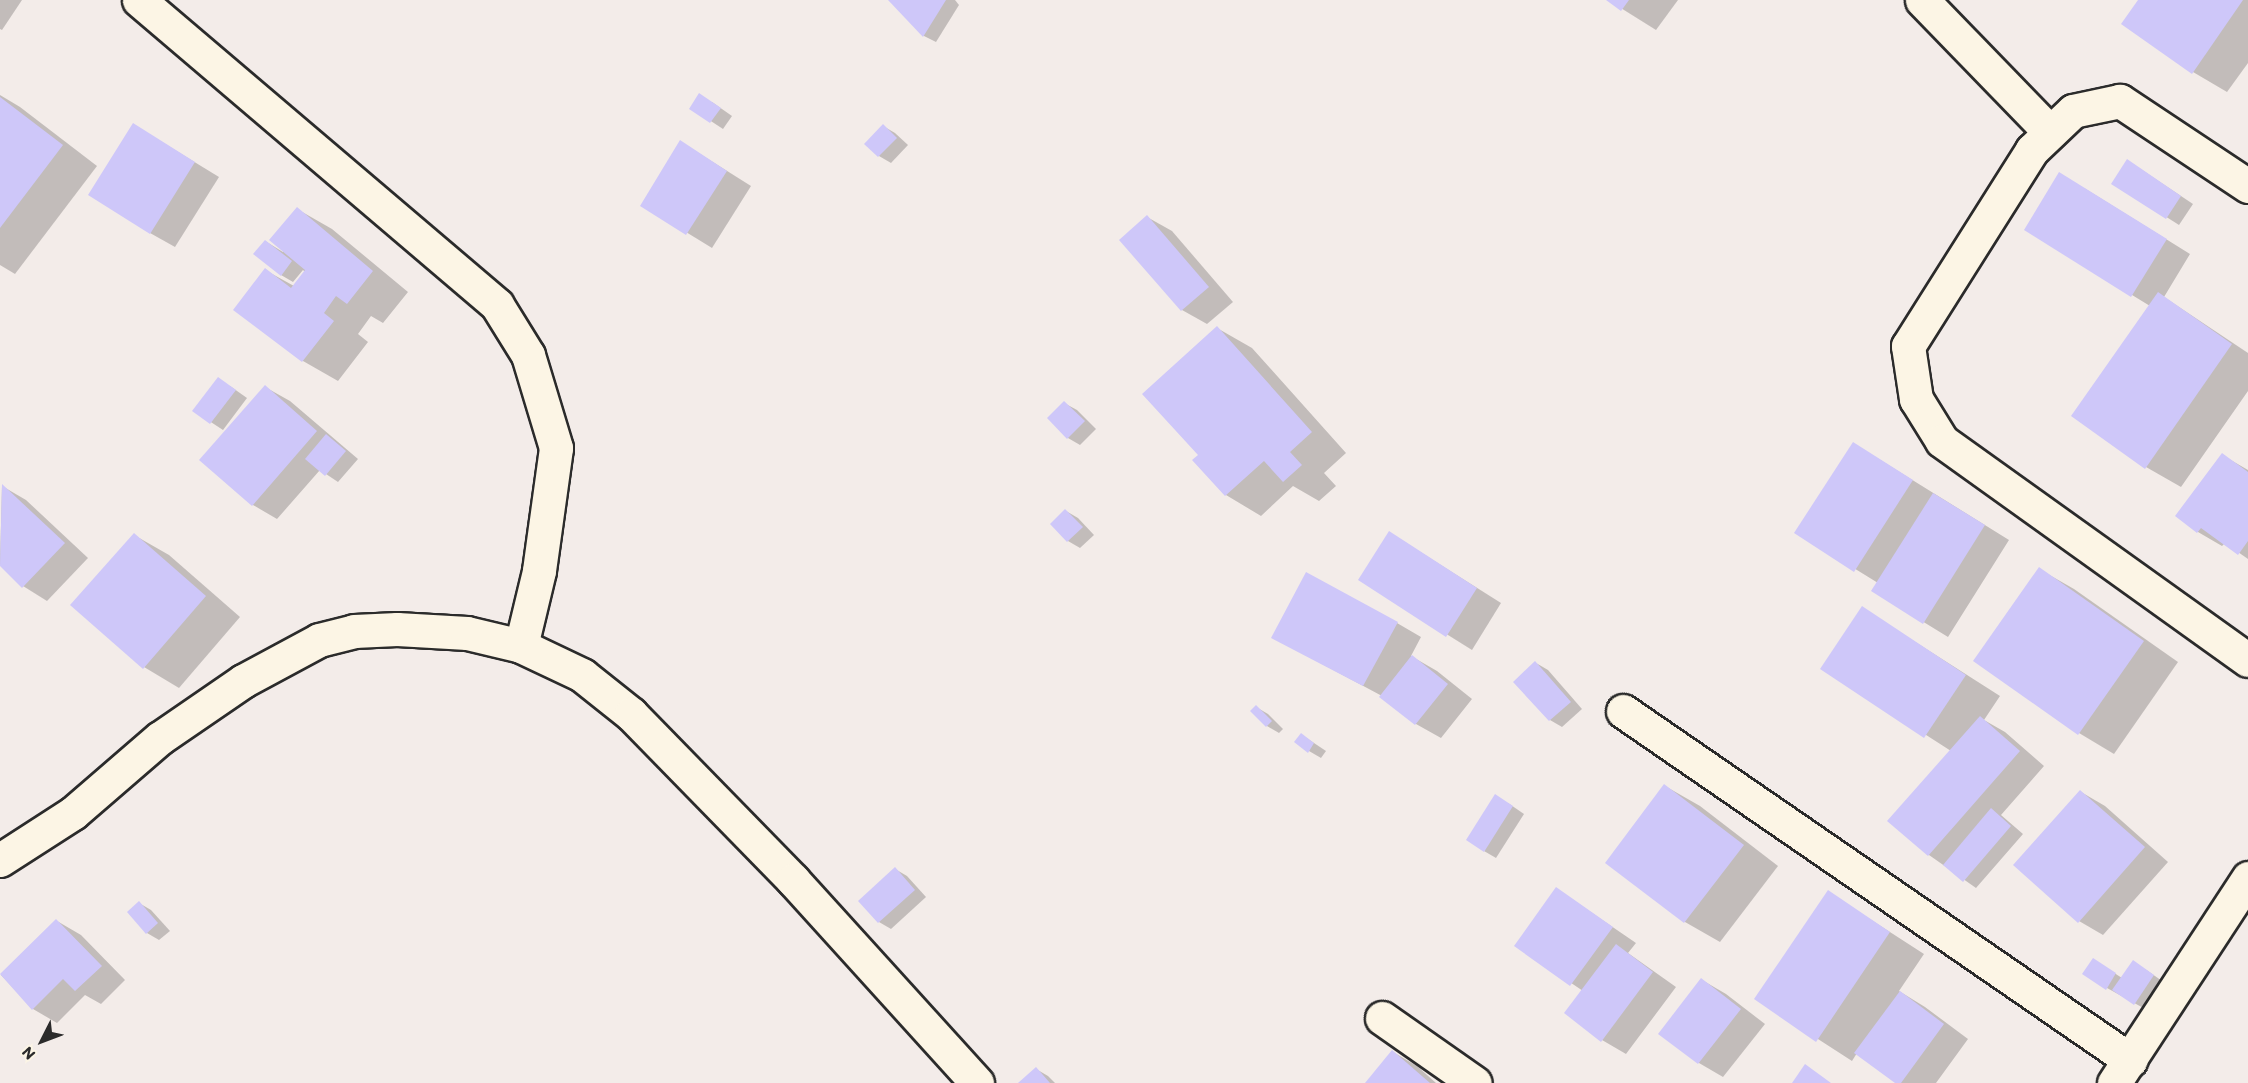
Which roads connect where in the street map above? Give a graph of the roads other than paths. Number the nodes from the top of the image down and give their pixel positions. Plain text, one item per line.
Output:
1 (139, 0) edge
2 (1922, 0) edge
3 (2050, 132) junction
4 (2248, 186) edge
5 (521, 646) junction
6 (2248, 660) edge
7 (1623, 711) dead end
8 (0, 860) edge
9 (2248, 878) edge
10 (1382, 1018) dead end
11 (2122, 1072) edge
12 (977, 1083) edge
13 (1475, 1083) edge

1 - 5 street
2 - 3 street
3 - 4 street
3 - 6 street
5 - 8 street
5 - 12 street
7 - 11 street
9 - 11 street
10 - 13 street

